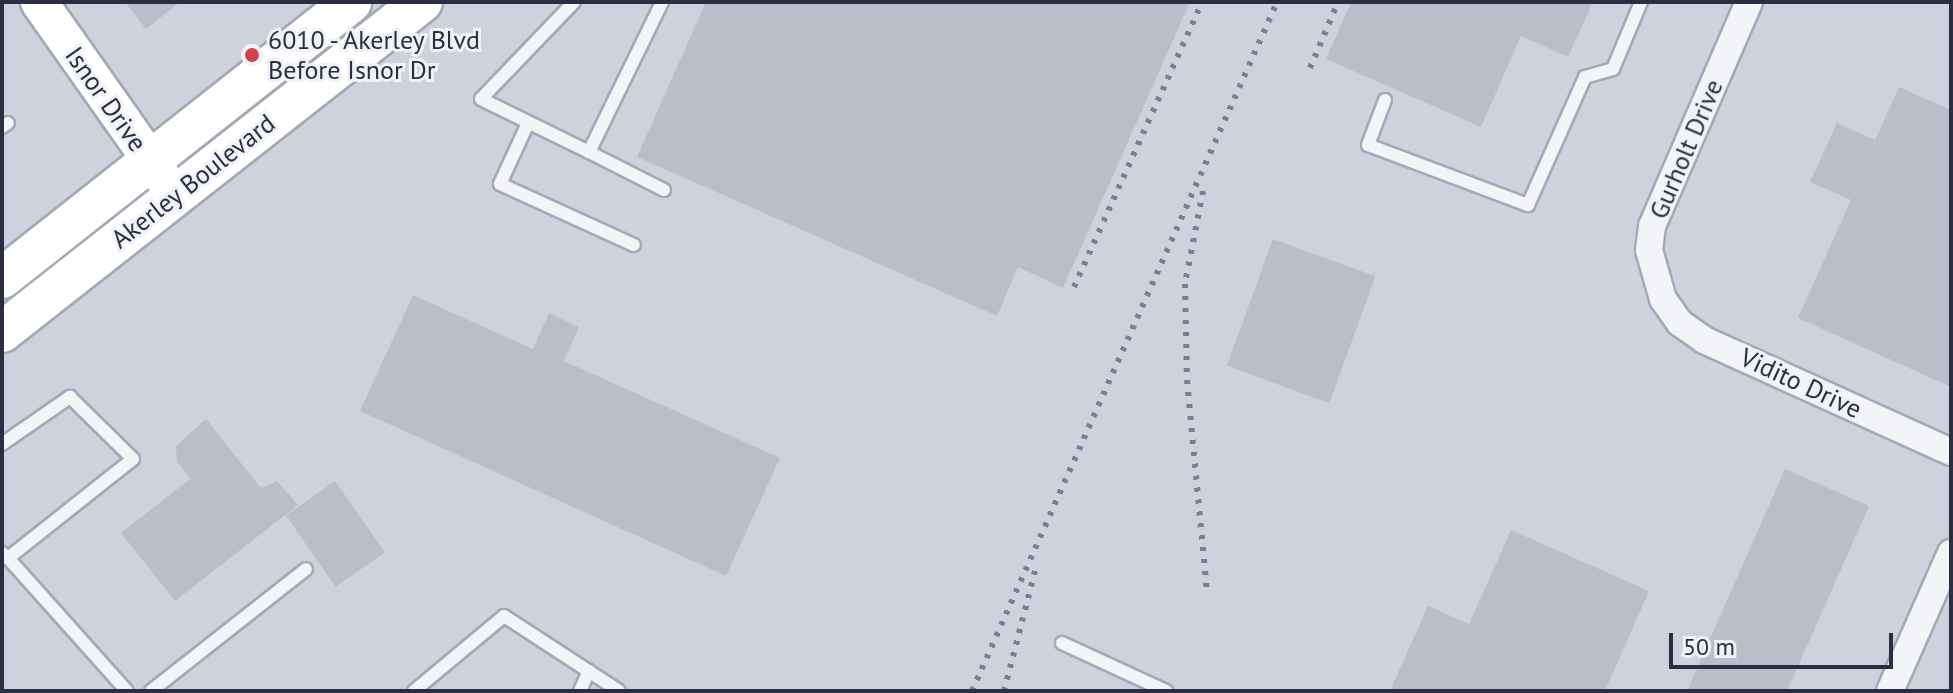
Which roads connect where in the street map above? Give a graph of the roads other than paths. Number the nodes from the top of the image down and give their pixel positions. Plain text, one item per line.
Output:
1 (39, 2) edge
2 (351, 2) edge
3 (422, 2) edge
4 (574, 2) edge
5 (662, 2) edge
6 (1641, 2) edge
7 (1749, 2) edge
8 (1385, 100) dead end
9 (528, 123) junction
10 (589, 152) junction
11 (148, 160) junction
12 (664, 190) dead end
13 (175, 195) junction
14 (634, 245) dead end
15 (2, 278) edge
16 (1663, 299) joint
17 (2, 332) edge
18 (2, 444) edge
19 (1951, 452) edge
20 (1951, 553) edge
21 (5, 556) edge
22 (306, 569) dead end
23 (1062, 643) dead end
24 (589, 671) junction
25 (127, 691) edge
26 (151, 691) edge
27 (414, 691) edge
28 (580, 691) edge
29 (619, 691) edge
30 (1166, 691) edge
31 (1890, 691) edge

1 - 11 street, Isnor Drive
2 - 11 main road, Akerley Boulevard
3 - 13 main road, Akerley Boulevard
4 - 9 lane
5 - 10 lane
6 - 8 lane
7 - 16 street, Gurholt Drive
9 - 10 lane
9 - 14 lane
10 - 12 lane
11 - 13 street, Isnor Drive
11 - 15 main road, Akerley Boulevard
13 - 17 main road, Akerley Boulevard
16 - 19 street, Vidito Drive
18 - 21 lane
20 - 31 street
21 - 25 lane
22 - 26 lane
23 - 30 lane
24 - 27 lane
24 - 28 lane
24 - 29 lane

